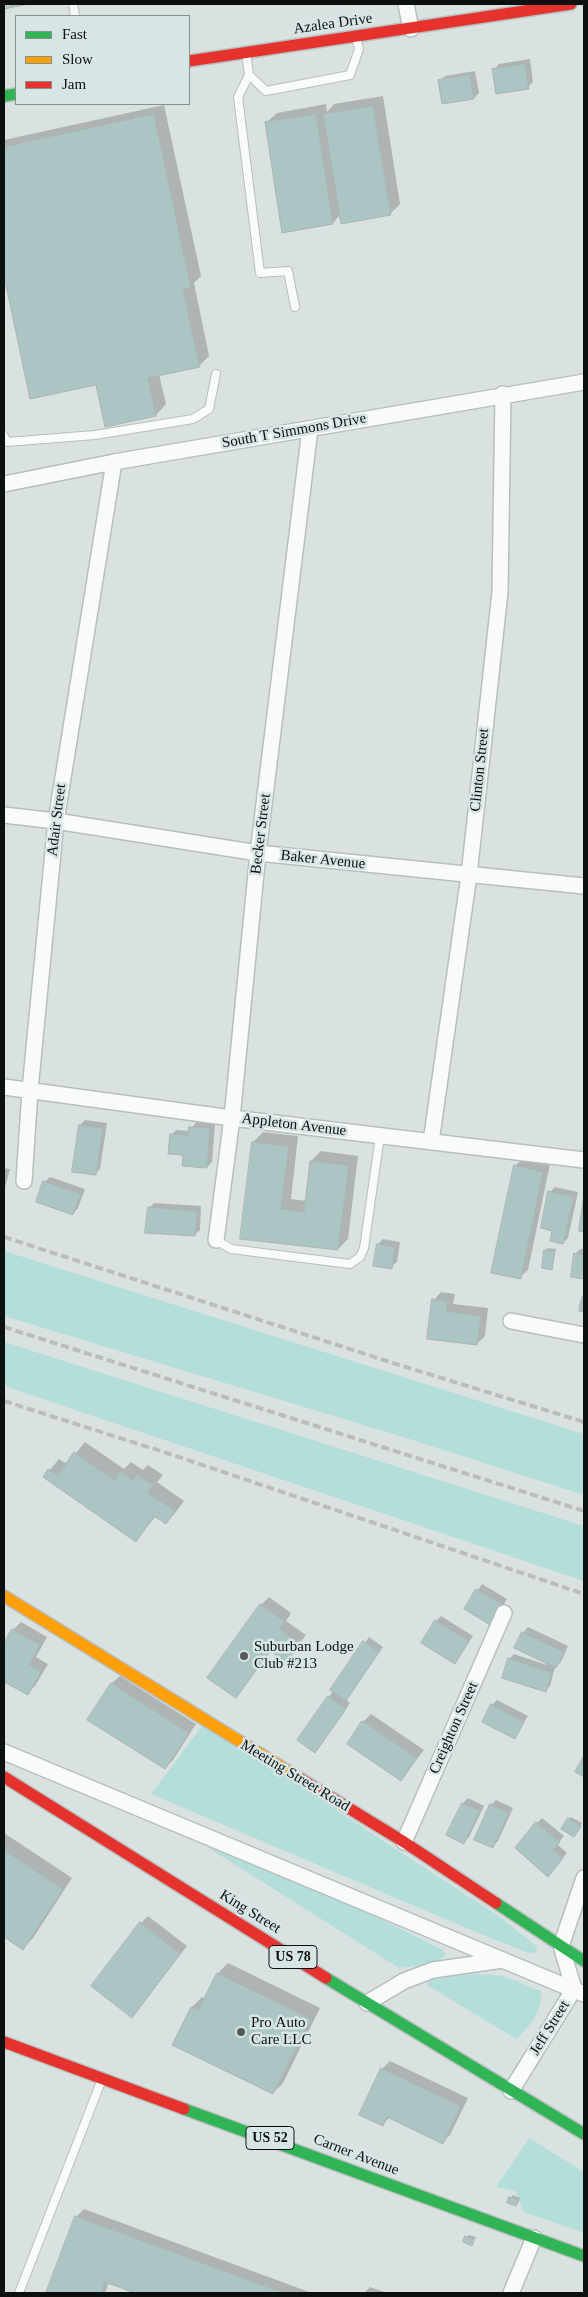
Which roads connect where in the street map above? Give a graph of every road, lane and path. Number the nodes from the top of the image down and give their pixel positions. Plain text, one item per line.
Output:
1 (406, 4) edge
2 (571, 4) edge
3 (411, 29) junction
4 (355, 36) junction
5 (246, 50) junction
6 (190, 61) edge
7 (249, 74) junction
8 (295, 307) dead end
9 (216, 374) dead end
10 (584, 382) edge
11 (503, 394) junction
12 (310, 428) junction
13 (4, 436) edge
14 (114, 462) junction
15 (4, 484) edge
16 (4, 814) edge
17 (56, 820) junction
18 (258, 853) junction
19 (469, 875) junction
20 (584, 886) edge
21 (4, 1087) edge
22 (30, 1090) junction
23 (232, 1118) junction
24 (380, 1136) junction
25 (430, 1142) junction
26 (584, 1160) edge
27 (24, 1181) dead end
28 (216, 1240) joint
29 (511, 1321) dead end
30 (584, 1335) edge
31 (4, 1596) edge
32 (504, 1613) dead end
33 (4, 1752) edge
34 (4, 1777) edge
35 (404, 1842) junction
36 (584, 1878) edge
37 (561, 1946) junction
38 (504, 1960) junction
39 (584, 1961) edge
40 (579, 1992) edge
41 (367, 2003) junction
42 (4, 2042) edge
43 (102, 2078) junction
44 (511, 2090) junction
45 (584, 2134) edge
46 (534, 2238) junction
47 (584, 2256) edge
48 (18, 2293) edge
49 (511, 2293) edge

1 - 3 street
2 - 3 main road, Azalea Drive
3 - 4 main road, Azalea Drive
4 - 5 main road, Azalea Drive
4 - 7 lane
5 - 6 main road, Azalea Drive
5 - 7 lane
7 - 8 lane
9 - 13 lane
10 - 11 street, South T Simmons Drive
11 - 12 street, South T Simmons Drive
11 - 19 street, Clinton Street
12 - 14 street, South T Simmons Drive
12 - 18 street, Becker Street
14 - 15 street, South T Simmons Drive
14 - 17 street, Adair Street
16 - 17 street, Baker Avenue
17 - 18 street, Baker Avenue
17 - 22 street, Adair Street
18 - 19 street, Baker Avenue
18 - 23 street, Becker Street
19 - 20 street, Baker Avenue
19 - 25 street, Clinton Street
21 - 22 street, Appleton Avenue
22 - 23 street, Appleton Avenue
22 - 27 street, Adair Street
23 - 24 street, Appleton Avenue
23 - 28 street, Becker Street
24 - 25 street, Appleton Avenue
24 - 28 lane
25 - 26 street, Appleton Avenue
29 - 30 street
31 - 35 main road, Meeting Street Road
32 - 35 street, Creighton Street
33 - 38 street
34 - 41 main road, King Street / US 78
35 - 37 main road, Meeting Street Road
36 - 37 street
37 - 39 main road, Meeting Street Road
37 - 40 street, Jeff Street
38 - 40 street
38 - 41 street
40 - 44 street, Jeff Street
41 - 44 main road, King Street / US 78
42 - 43 main road, Carner Avenue / US 52
43 - 46 main road, Carner Avenue / US 52
43 - 48 lane
44 - 45 main road, King Street / US 78
46 - 47 main road, Carner Avenue / US 52
46 - 49 street

